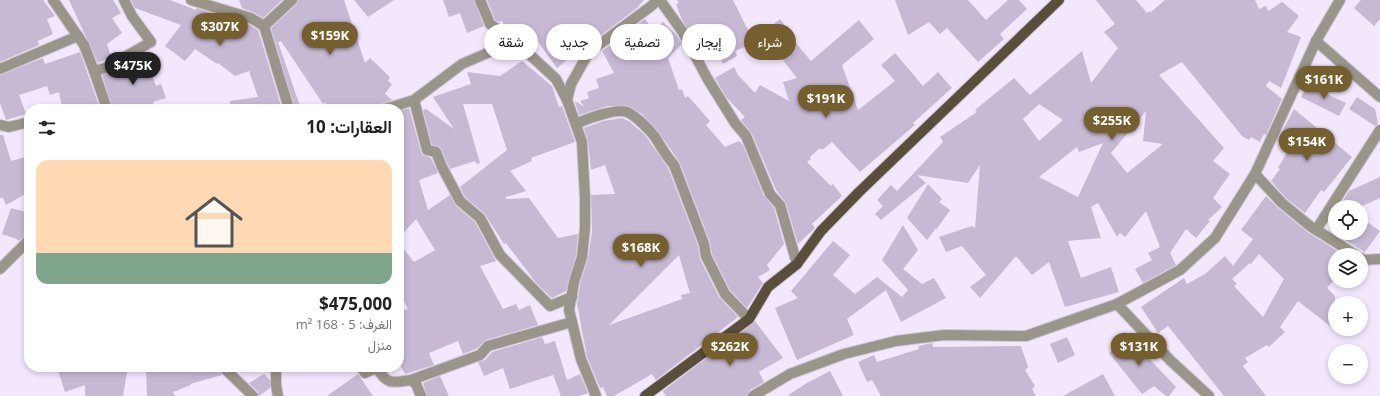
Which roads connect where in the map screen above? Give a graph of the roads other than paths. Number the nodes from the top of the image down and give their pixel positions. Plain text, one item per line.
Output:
1 (53, 0) edge
2 (124, 0) edge
3 (191, 0) edge
4 (292, 0) edge
5 (480, 0) edge
6 (659, 0) edge
7 (1059, 0) edge
8 (1340, 0) edge
9 (490, 24) edge
10 (264, 26) junction
11 (78, 36) junction
12 (1316, 42) junction
13 (484, 54) edge
14 (536, 60) edge
15 (0, 69) edge
16 (94, 71) junction
17 (1380, 97) edge
18 (414, 100) junction
19 (567, 100) junction
20 (105, 104) edge
21 (288, 104) edge
22 (401, 104) edge
23 (24, 123) edge
24 (576, 124) junction
25 (0, 125) edge
26 (1380, 130) edge
27 (1256, 174) junction
28 (1316, 230) junction
29 (24, 245) edge
30 (1345, 248) edge
31 (1380, 259) edge
32 (1368, 260) edge
33 (797, 264) junction
34 (0, 269) edge
35 (572, 297) junction
36 (1117, 304) junction
37 (749, 319) junction
38 (572, 322) junction
39 (227, 372) edge
40 (276, 372) edge
41 (379, 372) edge
42 (411, 380) junction
43 (253, 396) edge
44 (278, 396) edge
45 (421, 396) edge
46 (596, 396) edge
47 (645, 396) edge
48 (753, 396) edge
49 (1209, 396) edge

1 - 11 street
2 - 16 street
3 - 10 street
4 - 10 street
5 - 9 street
6 - 19 street
6 - 33 street
7 - 33 main road
8 - 12 street
10 - 21 street
11 - 15 street
11 - 16 street
12 - 17 street
12 - 27 street
13 - 18 street
14 - 19 street
16 - 20 street
18 - 22 street
18 - 35 street
19 - 24 street
23 - 25 street
24 - 35 street
24 - 37 street
26 - 28 street
27 - 28 street
27 - 36 street
28 - 30 street
29 - 34 street
31 - 32 street
33 - 37 main road
35 - 38 street
36 - 48 street
36 - 49 street
37 - 47 main road
38 - 42 street
38 - 46 street
39 - 43 street
40 - 44 street
41 - 42 street
42 - 45 street

